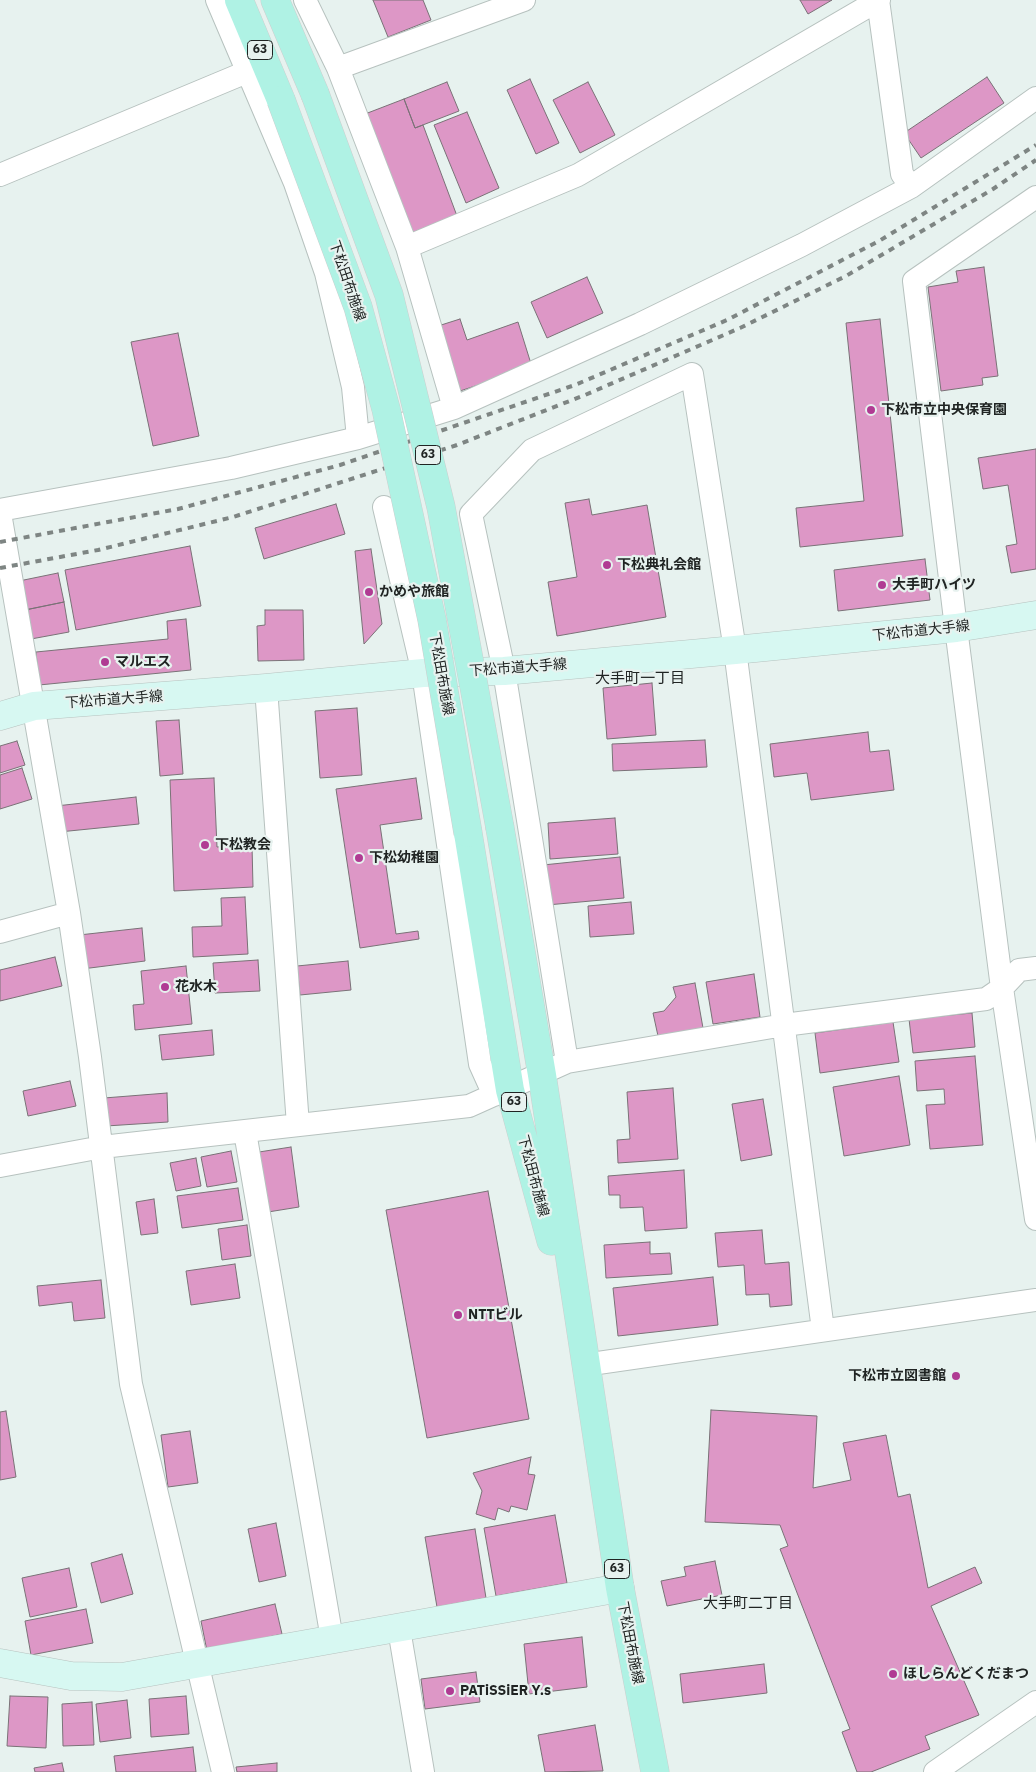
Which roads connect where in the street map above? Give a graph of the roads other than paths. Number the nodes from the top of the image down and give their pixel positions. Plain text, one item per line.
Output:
1 (217, 0) edge
2 (239, 0) edge
3 (275, 0) edge
4 (305, 0) edge
5 (524, 0) edge
6 (879, 0) edge
7 (338, 68) junction
8 (249, 71) junction
9 (1036, 98) edge
10 (0, 175) edge
11 (911, 187) junction
12 (1036, 197) edge
13 (407, 247) junction
14 (454, 408) junction
15 (358, 438) junction
16 (384, 507) dead end
17 (0, 511) edge
18 (1036, 615) edge
19 (956, 628) junction
20 (736, 650) junction
21 (504, 671) junction
22 (423, 673) junction
23 (266, 688) junction
24 (34, 706) junction
25 (0, 716) edge
26 (69, 913) junction
27 (0, 932) edge
28 (1036, 968) edge
29 (1002, 988) junction
30 (784, 1025) junction
31 (567, 1062) junction
32 (542, 1075) junction
33 (502, 1092) junction
34 (298, 1125) junction
35 (245, 1132) junction
36 (102, 1147) junction
37 (0, 1166) edge
38 (1036, 1219) edge
39 (1036, 1300) edge
40 (823, 1330) junction
41 (584, 1365) junction
42 (620, 1588) junction
43 (399, 1629) junction
44 (332, 1639) junction
45 (0, 1664) edge
46 (196, 1665) junction
47 (1036, 1702) edge
48 (223, 1772) edge
49 (422, 1772) edge
50 (655, 1772) edge
51 (935, 1772) edge

1 - 8 street
2 - 33 main road, 下松田布施線 / 63, bridge
3 - 32 main road, 下松田布施線 / 63, bridge
4 - 7 street
5 - 7 street
6 - 11 street
6 - 13 street
7 - 13 street
8 - 10 street
8 - 15 street
9 - 11 street
11 - 14 street
12 - 19 street
13 - 14 street
14 - 15 street
15 - 17 street
16 - 22 street
17 - 24 street
18 - 19 street, 下松市道大手線
19 - 20 street, 下松市道大手線
19 - 29 street
20 - 21 street, 下松市道大手線
20 - 21 street
20 - 30 street
21 - 22 street, 下松市道大手線
21 - 31 street
22 - 23 street, 下松市道大手線
22 - 33 street
23 - 24 street, 下松市道大手線
23 - 34 street
24 - 25 street, 下松市道大手線
24 - 26 street
26 - 27 street
26 - 36 street
28 - 29 street
29 - 30 street
29 - 38 street
30 - 31 street
30 - 40 street
31 - 32 street
32 - 33 street
32 - 41 main road, 下松田布施線 / 63
33 - 34 street
33 - 41 main road, 下松田布施線 / 63
34 - 35 street
35 - 36 street
35 - 44 street
36 - 37 street
36 - 46 street
39 - 40 street
40 - 41 street
41 - 42 main road, 下松田布施線 / 63
42 - 43 street
42 - 50 main road, 下松田布施線 / 63
43 - 44 street
43 - 49 street
44 - 46 street
45 - 46 street
46 - 48 street
47 - 51 street

